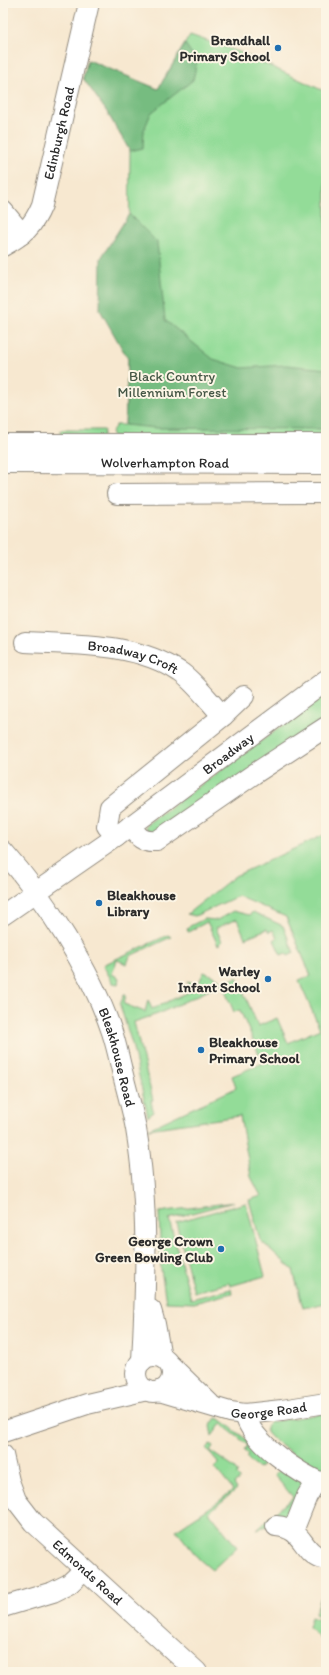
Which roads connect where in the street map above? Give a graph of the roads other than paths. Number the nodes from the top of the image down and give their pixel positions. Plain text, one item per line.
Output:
1 (89, 3) edge
2 (3, 211) edge
3 (22, 234) junction
4 (3, 246) edge
5 (3, 445) edge
6 (326, 445) edge
7 (3, 462) edge
8 (326, 463) edge
9 (326, 493) edge
10 (130, 500) dead end
11 (25, 642) dead end
12 (326, 680) edge
13 (244, 696) dead end
14 (223, 716) junction
15 (326, 726) edge
16 (123, 831) junction
17 (3, 851) edge
18 (35, 892) junction
19 (3, 915) edge
20 (152, 1373) junction
21 (326, 1403) edge
22 (212, 1406) junction
23 (245, 1414) junction
24 (3, 1432) edge
25 (3, 1455) edge
26 (321, 1483) edge
27 (321, 1558) dead end
28 (84, 1570) junction
29 (3, 1607) edge
30 (197, 1672) edge

1 - 3 street, Edinburgh Road
2 - 3 street
3 - 4 street, Edinburgh Road
5 - 6 highway, Wolverhampton Road
7 - 8 highway, Wolverhampton Road
9 - 10 street
11 - 14 street, Broadway Croft
12 - 16 street, Broadway
13 - 14 street
14 - 16 street
15 - 16 street
16 - 18 street, Broadway
17 - 18 street, Bleakhouse Road
18 - 19 street, Broadway
18 - 20 street, Bleakhouse Road
20 - 22 street, George Road
20 - 22 street, George Road
20 - 24 street
21 - 23 street, George Road
22 - 23 street, George Road
23 - 26 street
25 - 28 street, Edmonds Road
26 - 27 street
28 - 29 street
28 - 30 street, Edmonds Road

